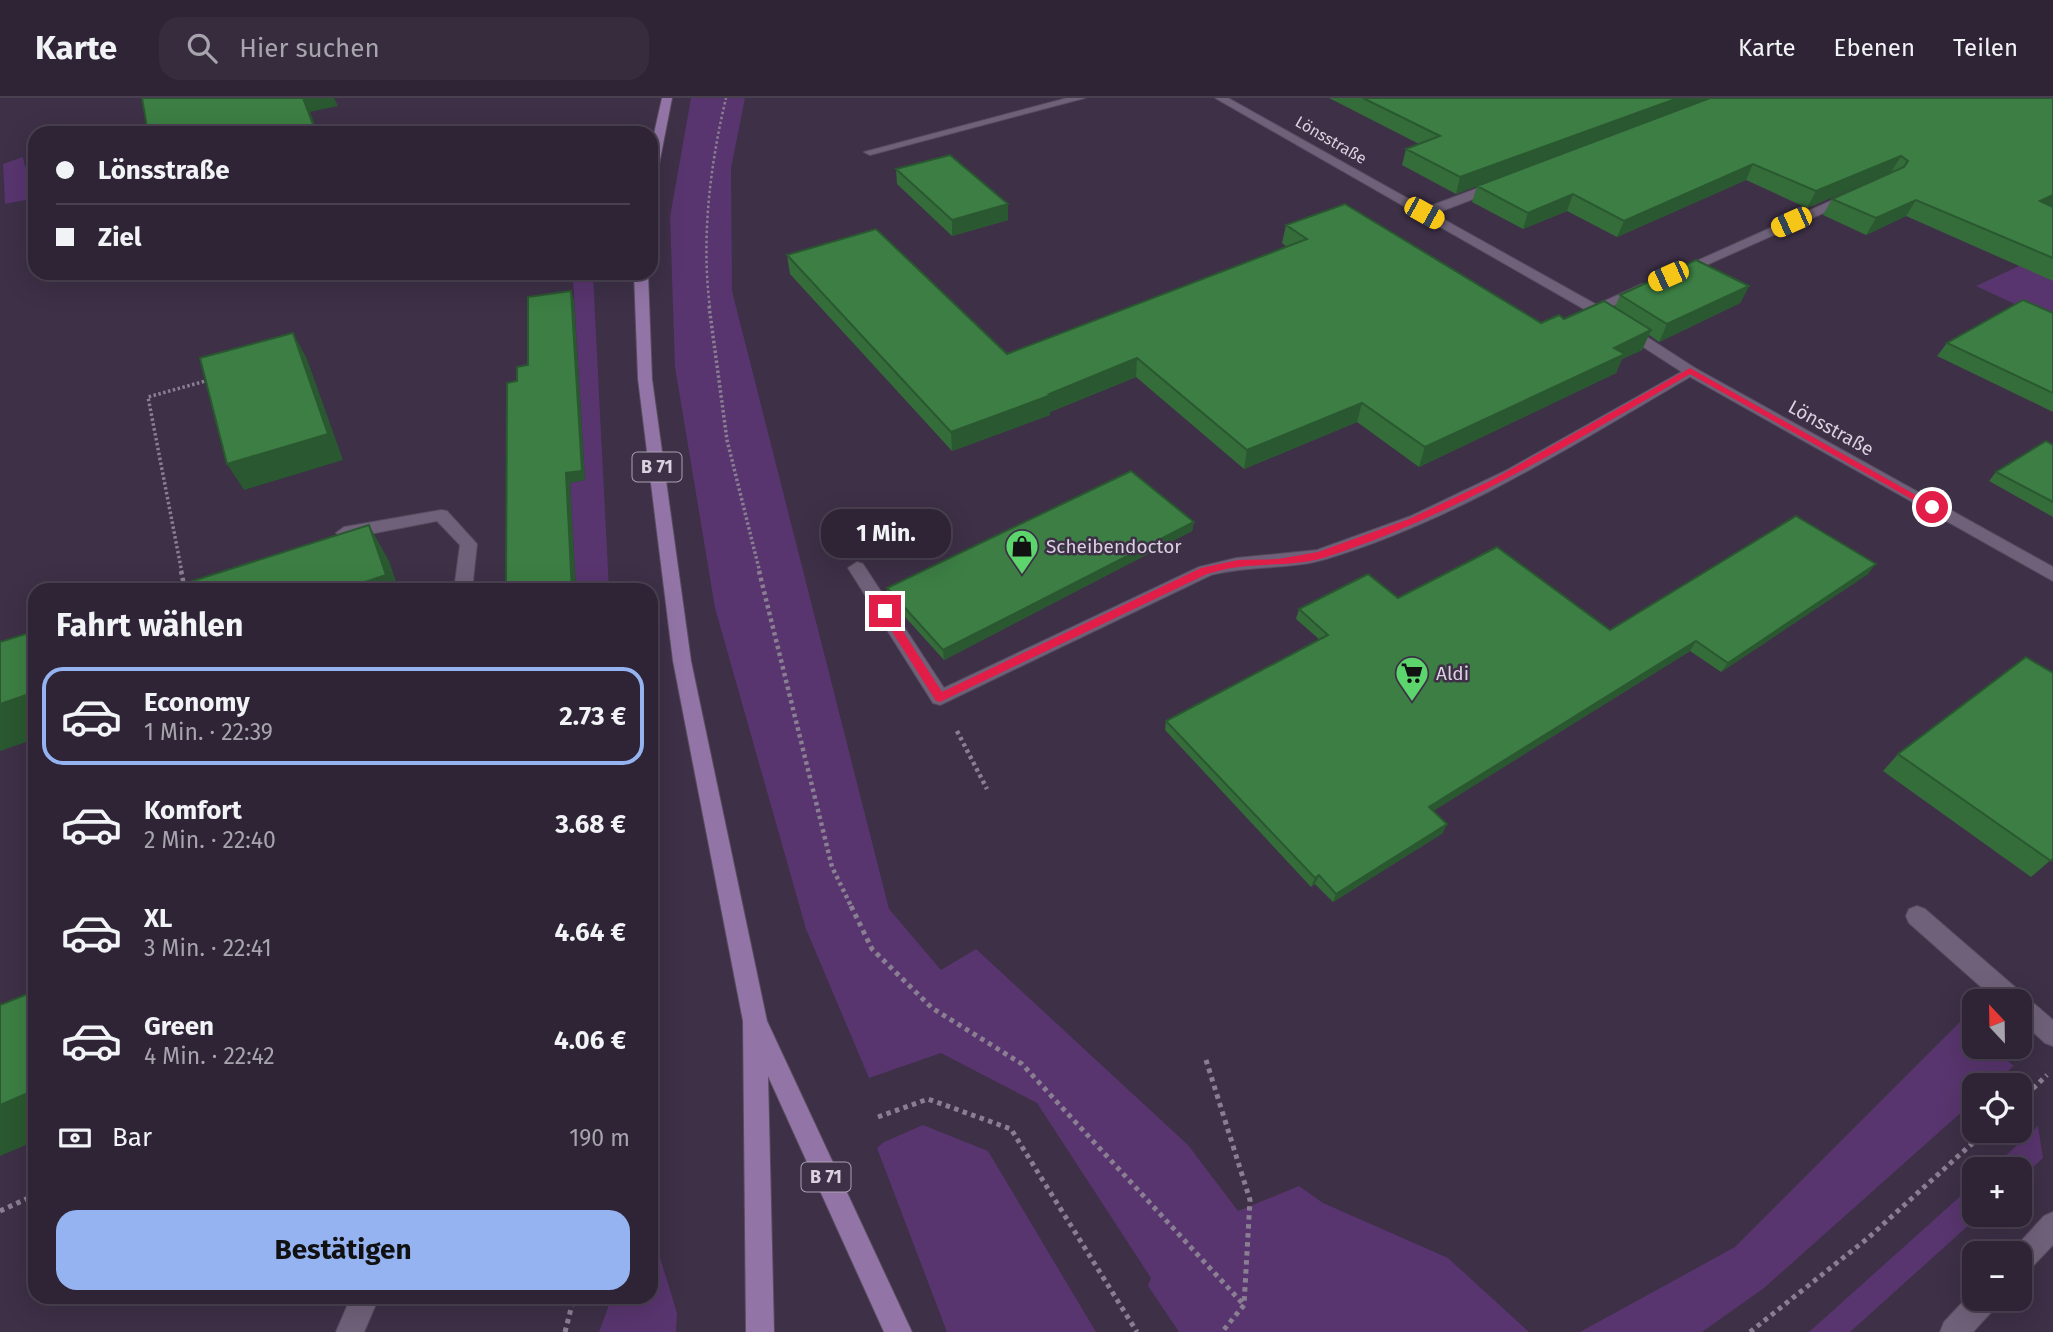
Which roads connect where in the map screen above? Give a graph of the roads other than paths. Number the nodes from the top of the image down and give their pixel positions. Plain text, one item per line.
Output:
1 (667, 98) edge
2 (1080, 98) edge
3 (1220, 98) edge
4 (658, 141) edge
5 (870, 152) dead end
6 (1511, 180) edge
7 (1865, 189) edge
8 (1424, 213) junction
9 (641, 280) edge
10 (1594, 309) junction
11 (1690, 371) junction
12 (322, 540) edge
13 (857, 568) dead end
14 (2053, 575) edge
15 (464, 583) edge
16 (1917, 916) dead end
17 (2000, 989) edge
18 (2032, 1017) edge
19 (755, 1021) junction
20 (2053, 1035) edge
21 (2053, 1225) edge
22 (2032, 1248) edge
23 (362, 1304) edge
24 (1973, 1311) edge
25 (350, 1332) edge
26 (760, 1332) edge
27 (898, 1332) edge
28 (1954, 1332) edge

1 - 4 main road
2 - 5 street
3 - 8 street, Lönsstraße
6 - 8 street
7 - 10 street
8 - 10 street, Lönsstraße
9 - 19 main road, B 71
10 - 11 street, Lönsstraße
11 - 13 street
11 - 14 street, Lönsstraße
12 - 15 street
16 - 17 street
18 - 20 street
19 - 26 main road, B 71
19 - 27 main road, B 71
21 - 22 street
23 - 25 street
24 - 28 street

